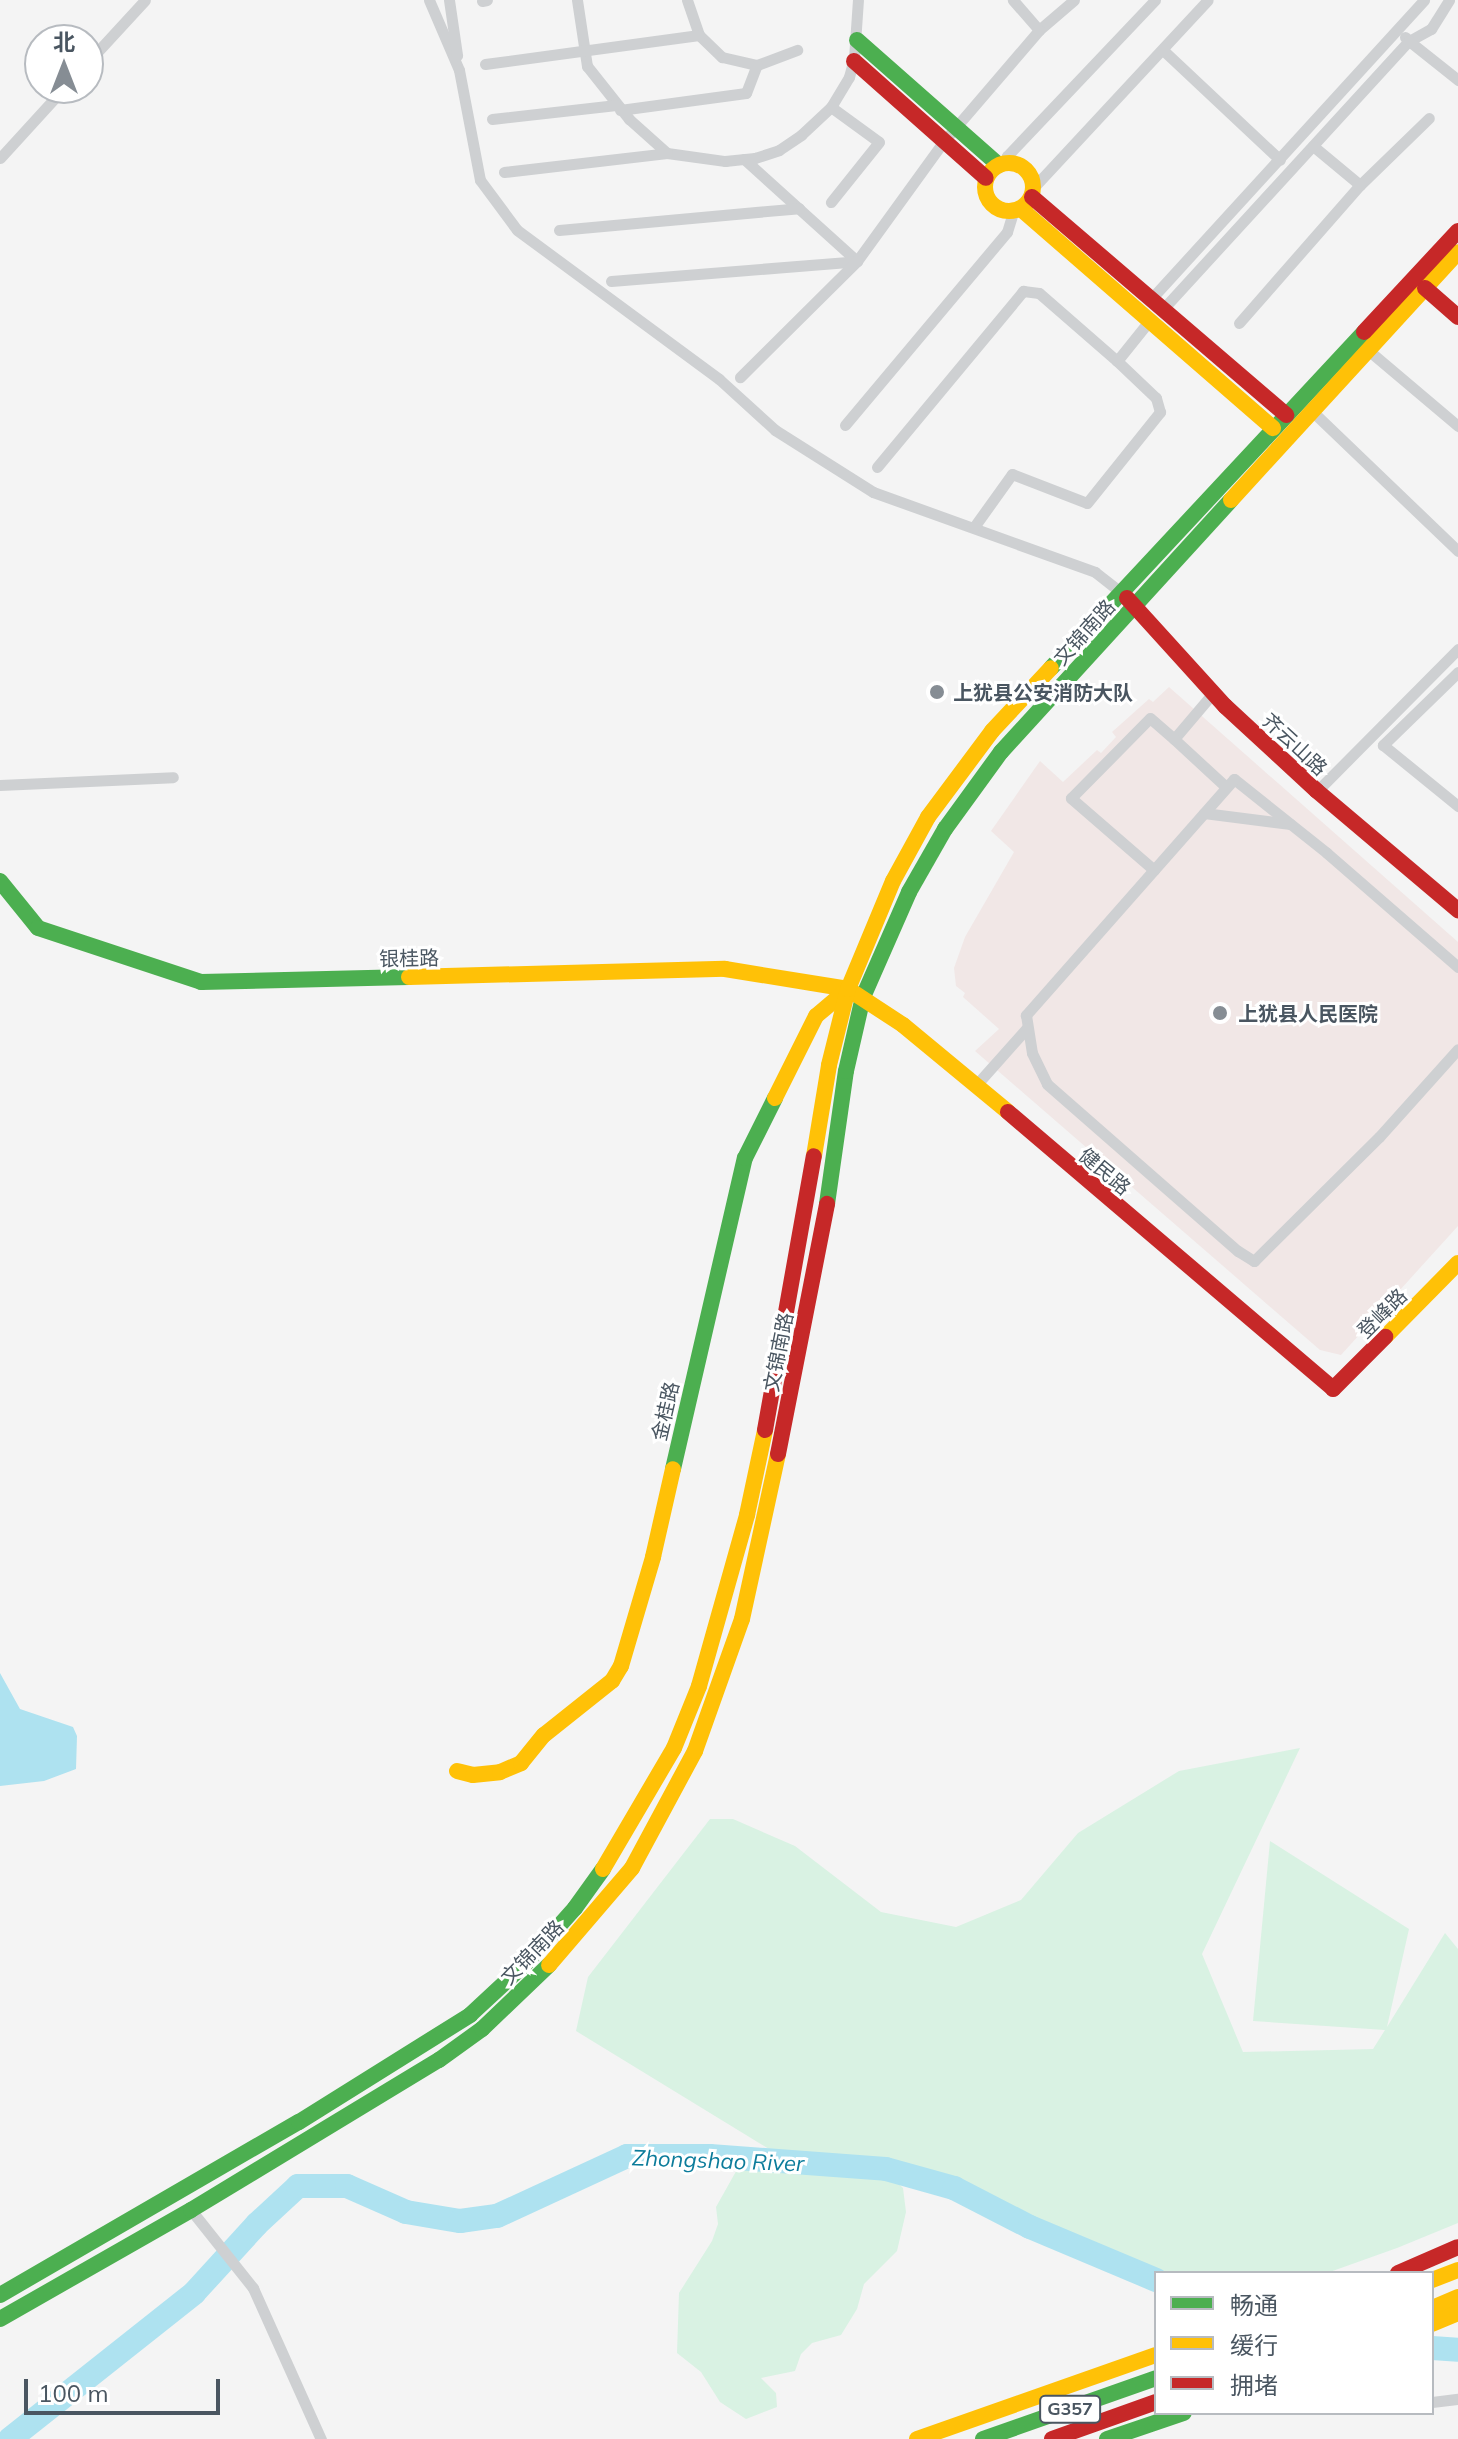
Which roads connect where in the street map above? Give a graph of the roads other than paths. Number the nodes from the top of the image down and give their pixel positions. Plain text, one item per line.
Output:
1 (145, 0) edge
2 (429, 0) edge
3 (449, 0) edge
4 (577, 0) edge
5 (687, 0) edge
6 (858, 0) edge
7 (1013, 0) edge
8 (1074, 0) edge
9 (1155, 0) edge
10 (1208, 0) edge
11 (1424, 0) edge
12 (1449, 0) edge
13 (1039, 30) junction
14 (1399, 32) junction
15 (699, 35) junction
16 (857, 40) junction
17 (1409, 41) junction
18 (104, 45) edge
19 (797, 50) dead end
20 (584, 51) junction
21 (1164, 51) junction
22 (854, 61) junction
23 (485, 64) dead end
24 (757, 65) junction
25 (459, 70) junction
26 (1456, 74) edge
27 (49, 104) edge
28 (618, 107) junction
29 (831, 107) junction
30 (1429, 118) dead end
31 (492, 119) dead end
32 (956, 127) junction
33 (944, 141) junction
34 (1313, 146) junction
35 (667, 153) junction
36 (0, 158) edge
37 (744, 159) junction
38 (1280, 160) junction
39 (1003, 164) junction
40 (504, 172) dead end
41 (986, 178) junction
42 (1360, 185) junction
43 (1025, 201) junction
44 (831, 202) dead end
45 (799, 208) junction
46 (559, 230) dead end
47 (1458, 231) edge
48 (1458, 252) edge
49 (857, 261) junction
50 (611, 281) dead end
51 (1425, 288) junction
52 (1153, 310) junction
53 (1458, 317) edge
54 (1239, 323) dead end
55 (1368, 350) junction
56 (1117, 361) junction
57 (740, 377) dead end
58 (1313, 412) junction
59 (1286, 415) junction
60 (845, 425) dead end
61 (1458, 426) edge
62 (1273, 428) junction
63 (877, 467) dead end
64 (974, 527) junction
65 (1458, 551) edge
66 (1121, 592) junction
67 (1135, 606) junction
68 (1458, 649) edge
69 (1458, 672) edge
70 (1213, 693) junction
71 (1174, 739) junction
72 (173, 777) dead end
73 (0, 785) edge
74 (1226, 787) junction
75 (1317, 791) junction
76 (1458, 806) edge
77 (1204, 813) junction
78 (1291, 824) junction
79 (1154, 870) junction
80 (0, 881) edge
81 (1458, 910) edge
82 (1458, 967) edge
83 (856, 993) junction
84 (1026, 1029) junction
85 (1458, 1049) edge
86 (977, 1084) junction
87 (1458, 1263) edge
88 (1333, 1389) joint
89 (457, 1771) dead end
90 (191, 2210) junction
91 (1458, 2247) edge
92 (1458, 2270) edge
93 (1403, 2271) edge
94 (1434, 2279) edge
95 (0, 2295) edge
96 (1458, 2297) edge
97 (1434, 2307) edge
98 (1458, 2313) edge
99 (0, 2319) edge
100 (1434, 2323) edge
101 (1154, 2356) edge
102 (1154, 2379) edge
103 (1458, 2399) edge
104 (1434, 2402) edge
105 (1154, 2403) edge
106 (1178, 2415) edge
107 (321, 2439) edge
108 (917, 2439) edge
109 (983, 2439) edge
110 (1052, 2439) edge
111 (1107, 2439) edge

1 - 18 street
2 - 25 street
3 - 25 street
4 - 20 street
5 - 15 street
6 - 16 street
7 - 13 street
8 - 13 street
9 - 39 street
10 - 21 street
11 - 14 street
12 - 17 street
13 - 32 street
14 - 17 street
14 - 38 street
15 - 20 street
15 - 24 street
16 - 22 street
16 - 32 main road
17 - 26 street
17 - 34 street
19 - 24 street
20 - 23 street
20 - 28 street
21 - 38 street
21 - 43 street
22 - 29 street
22 - 33 main road
24 - 28 street
25 - 64 street
27 - 36 street
28 - 31 street
28 - 35 street
29 - 37 street
29 - 44 street
30 - 42 street
32 - 33 street
32 - 39 main road
33 - 41 main road
33 - 49 street
34 - 42 street
34 - 52 street
35 - 37 street
35 - 40 street
37 - 45 street
38 - 52 street
39 - 41 main road
39 - 43 main road
41 - 43 main road
42 - 54 street
43 - 52 main road
43 - 60 street
45 - 46 street
45 - 49 street
47 - 59 main road, 文锦南路
48 - 51 main road, 文锦南路
49 - 50 street
49 - 57 street
51 - 53 main road
51 - 55 main road, 文锦南路
52 - 56 street
52 - 59 main road
52 - 62 main road
55 - 58 main road, 文锦南路
55 - 61 street
56 - 63 street
56 - 64 street
58 - 65 street
58 - 67 main road, 文锦南路
59 - 62 main road, 文锦南路
62 - 66 main road, 文锦南路
64 - 66 street
66 - 67 main road, 齐云山路
66 - 83 main road, 文锦南路
67 - 70 main road, 齐云山路
67 - 83 main road, 文锦南路
68 - 75 street
69 - 76 street
70 - 71 street
70 - 75 main road, 齐云山路
71 - 74 street
71 - 79 street
72 - 73 street
74 - 77 street
74 - 78 street
75 - 81 main road, 齐云山路
77 - 78 street
77 - 79 street
78 - 82 street
79 - 84 street
80 - 83 main road, 银桂路
83 - 86 main road, 健民路
83 - 89 main road, 金桂路
83 - 90 main road, 文锦南路
83 - 95 main road, 文锦南路
84 - 85 street
84 - 86 street
86 - 88 main road, 健民路
87 - 88 main road, 登峰路
90 - 99 main road, 文锦南路
90 - 107 street
91 - 93 main road
92 - 94 main road
96 - 97 main road
98 - 100 main road
101 - 108 main road
102 - 109 main road, G357
103 - 104 street
105 - 110 main road, G357
106 - 111 main road

